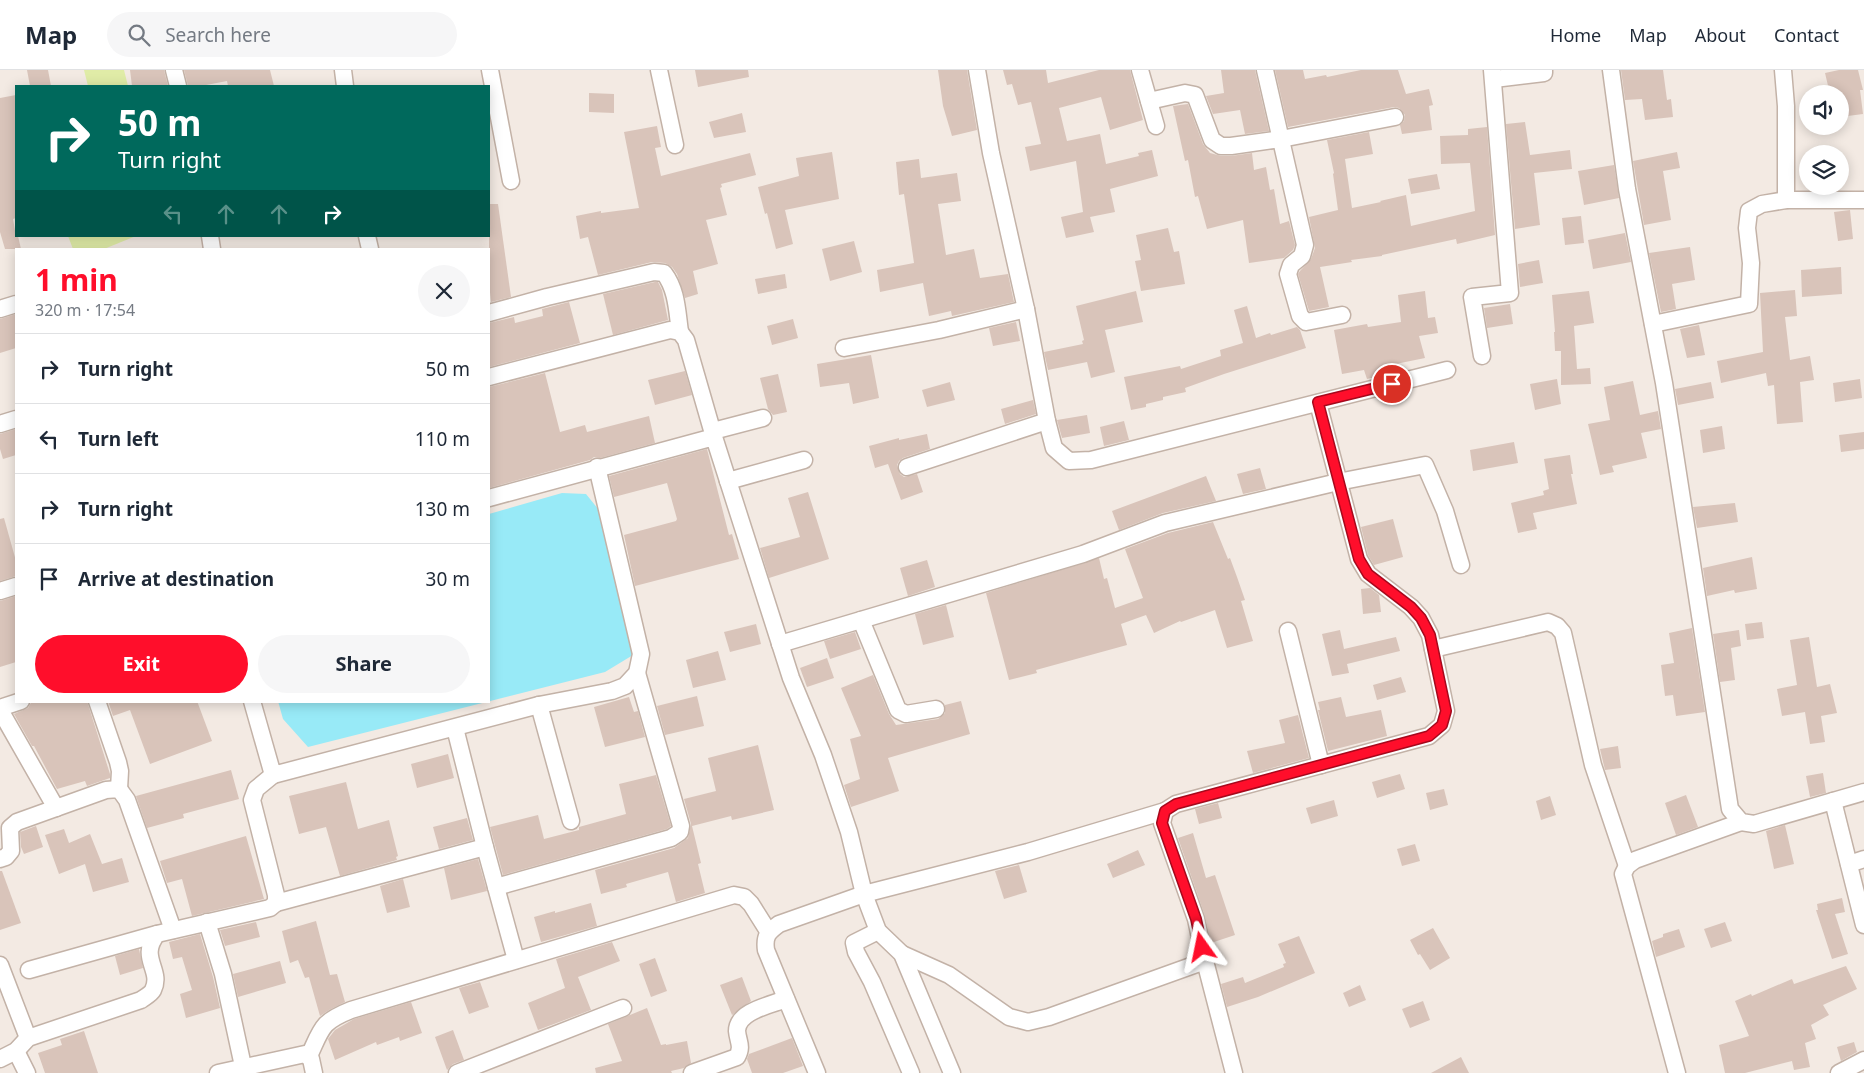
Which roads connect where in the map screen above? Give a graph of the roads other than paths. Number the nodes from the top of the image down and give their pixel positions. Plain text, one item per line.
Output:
1 (174, 70) edge
2 (343, 70) edge
3 (490, 70) edge
4 (660, 70) edge
5 (977, 70) edge
6 (1140, 70) edge
7 (1265, 70) edge
8 (1544, 70) edge
9 (1610, 70) edge
10 (1783, 70) edge
11 (1493, 75) edge
12 (178, 85) edge
13 (345, 85) edge
14 (1149, 101) junction
15 (1394, 117) dead end
16 (1156, 126) dead end
17 (1281, 138) junction
18 (675, 145) dead end
19 (511, 181) dead end
20 (1786, 200) junction
21 (1864, 200) edge
22 (15, 304) edge
23 (0, 309) edge
24 (1026, 309) junction
25 (490, 313) edge
26 (1342, 315) dead end
27 (1654, 324) junction
28 (680, 332) junction
29 (844, 348) dead end
30 (1482, 356) dead end
31 (1447, 370) dead end
32 (490, 378) edge
33 (1318, 402) junction
34 (763, 418) dead end
35 (15, 419) edge
36 (1047, 421) junction
37 (0, 424) edge
38 (713, 434) junction
39 (804, 460) dead end
40 (906, 467) dead end
41 (597, 468) junction
42 (728, 480) junction
43 (1338, 482) junction
44 (490, 498) edge
45 (1461, 566) dead end
46 (15, 586) edge
47 (0, 591) edge
48 (861, 620) junction
49 (1288, 631) dead end
50 (780, 644) junction
51 (1432, 649) junction
52 (637, 673) junction
53 (16, 703) edge
54 (98, 703) edge
55 (253, 703) edge
56 (539, 705) junction
57 (0, 709) edge
58 (936, 709) dead end
59 (455, 728) junction
60 (1321, 765) junction
61 (273, 775) junction
62 (119, 789) junction
63 (1864, 792) edge
64 (1833, 801) junction
65 (56, 808) junction
66 (1165, 811) junction
67 (572, 821) dead end
68 (1741, 822) junction
69 (485, 846) junction
70 (0, 859) edge
71 (1856, 862) edge
72 (1627, 866) junction
73 (496, 887) junction
74 (864, 894) junction
75 (276, 903) junction
76 (207, 922) junction
77 (1864, 925) edge
78 (173, 930) junction
79 (768, 931) junction
80 (878, 931) junction
81 (156, 934) junction
82 (902, 954) junction
83 (516, 960) junction
84 (1205, 961) junction
85 (0, 964) edge
86 (29, 970) dead end
87 (786, 999) junction
88 (623, 1008) dead end
89 (28, 1038) junction
90 (16, 1051) junction
91 (309, 1056) junction
92 (0, 1059) edge
93 (1864, 1060) edge
94 (243, 1066) junction
95 (27, 1073) edge
96 (218, 1073) edge
97 (314, 1073) edge
98 (459, 1073) edge
99 (692, 1073) edge
100 (817, 1073) edge
101 (911, 1073) edge
102 (952, 1073) edge
103 (1234, 1073) edge
104 (1677, 1073) edge
105 (1839, 1073) edge

1 - 12 street
2 - 13 street
3 - 19 street
4 - 18 street
5 - 24 street
6 - 14 street
7 - 17 street
8 - 11 street
9 - 27 street
10 - 20 street
11 - 30 street
14 - 16 street
14 - 17 street
15 - 17 street
17 - 26 street
20 - 21 street
20 - 27 street
22 - 23 street
24 - 29 street
24 - 36 street
25 - 28 street
27 - 68 street
28 - 32 street
28 - 38 street
31 - 33 street
33 - 36 street
33 - 43 street
34 - 38 street
35 - 37 street
36 - 40 street
38 - 41 street
38 - 42 street
39 - 42 street
41 - 44 street
41 - 52 street
42 - 50 street
43 - 45 street
43 - 48 street
43 - 51 street
46 - 47 street
48 - 50 street
48 - 58 street
49 - 60 street
50 - 74 street
51 - 60 street
51 - 72 street
52 - 56 street
52 - 73 street
53 - 57 street
54 - 62 street
55 - 61 street
56 - 59 street
56 - 67 street
57 - 65 street
59 - 61 street
59 - 69 street
60 - 66 street
61 - 75 street
62 - 65 street
62 - 78 street
63 - 64 street
64 - 68 street
64 - 71 street
65 - 70 street
66 - 74 street
66 - 84 street
68 - 72 street
69 - 73 street
69 - 75 street
71 - 77 street
72 - 104 street
73 - 83 street
74 - 79 street
74 - 80 street
75 - 76 street
76 - 78 street
76 - 94 street
78 - 81 street
79 - 83 street
79 - 87 street
80 - 82 street
80 - 101 street
81 - 86 street
81 - 89 street
82 - 84 street
82 - 102 street
83 - 91 street
84 - 103 street
85 - 89 street
87 - 99 street
87 - 100 street
88 - 98 street
89 - 90 street
90 - 92 street
90 - 95 street
91 - 94 street
91 - 97 street
93 - 105 street
94 - 96 street

